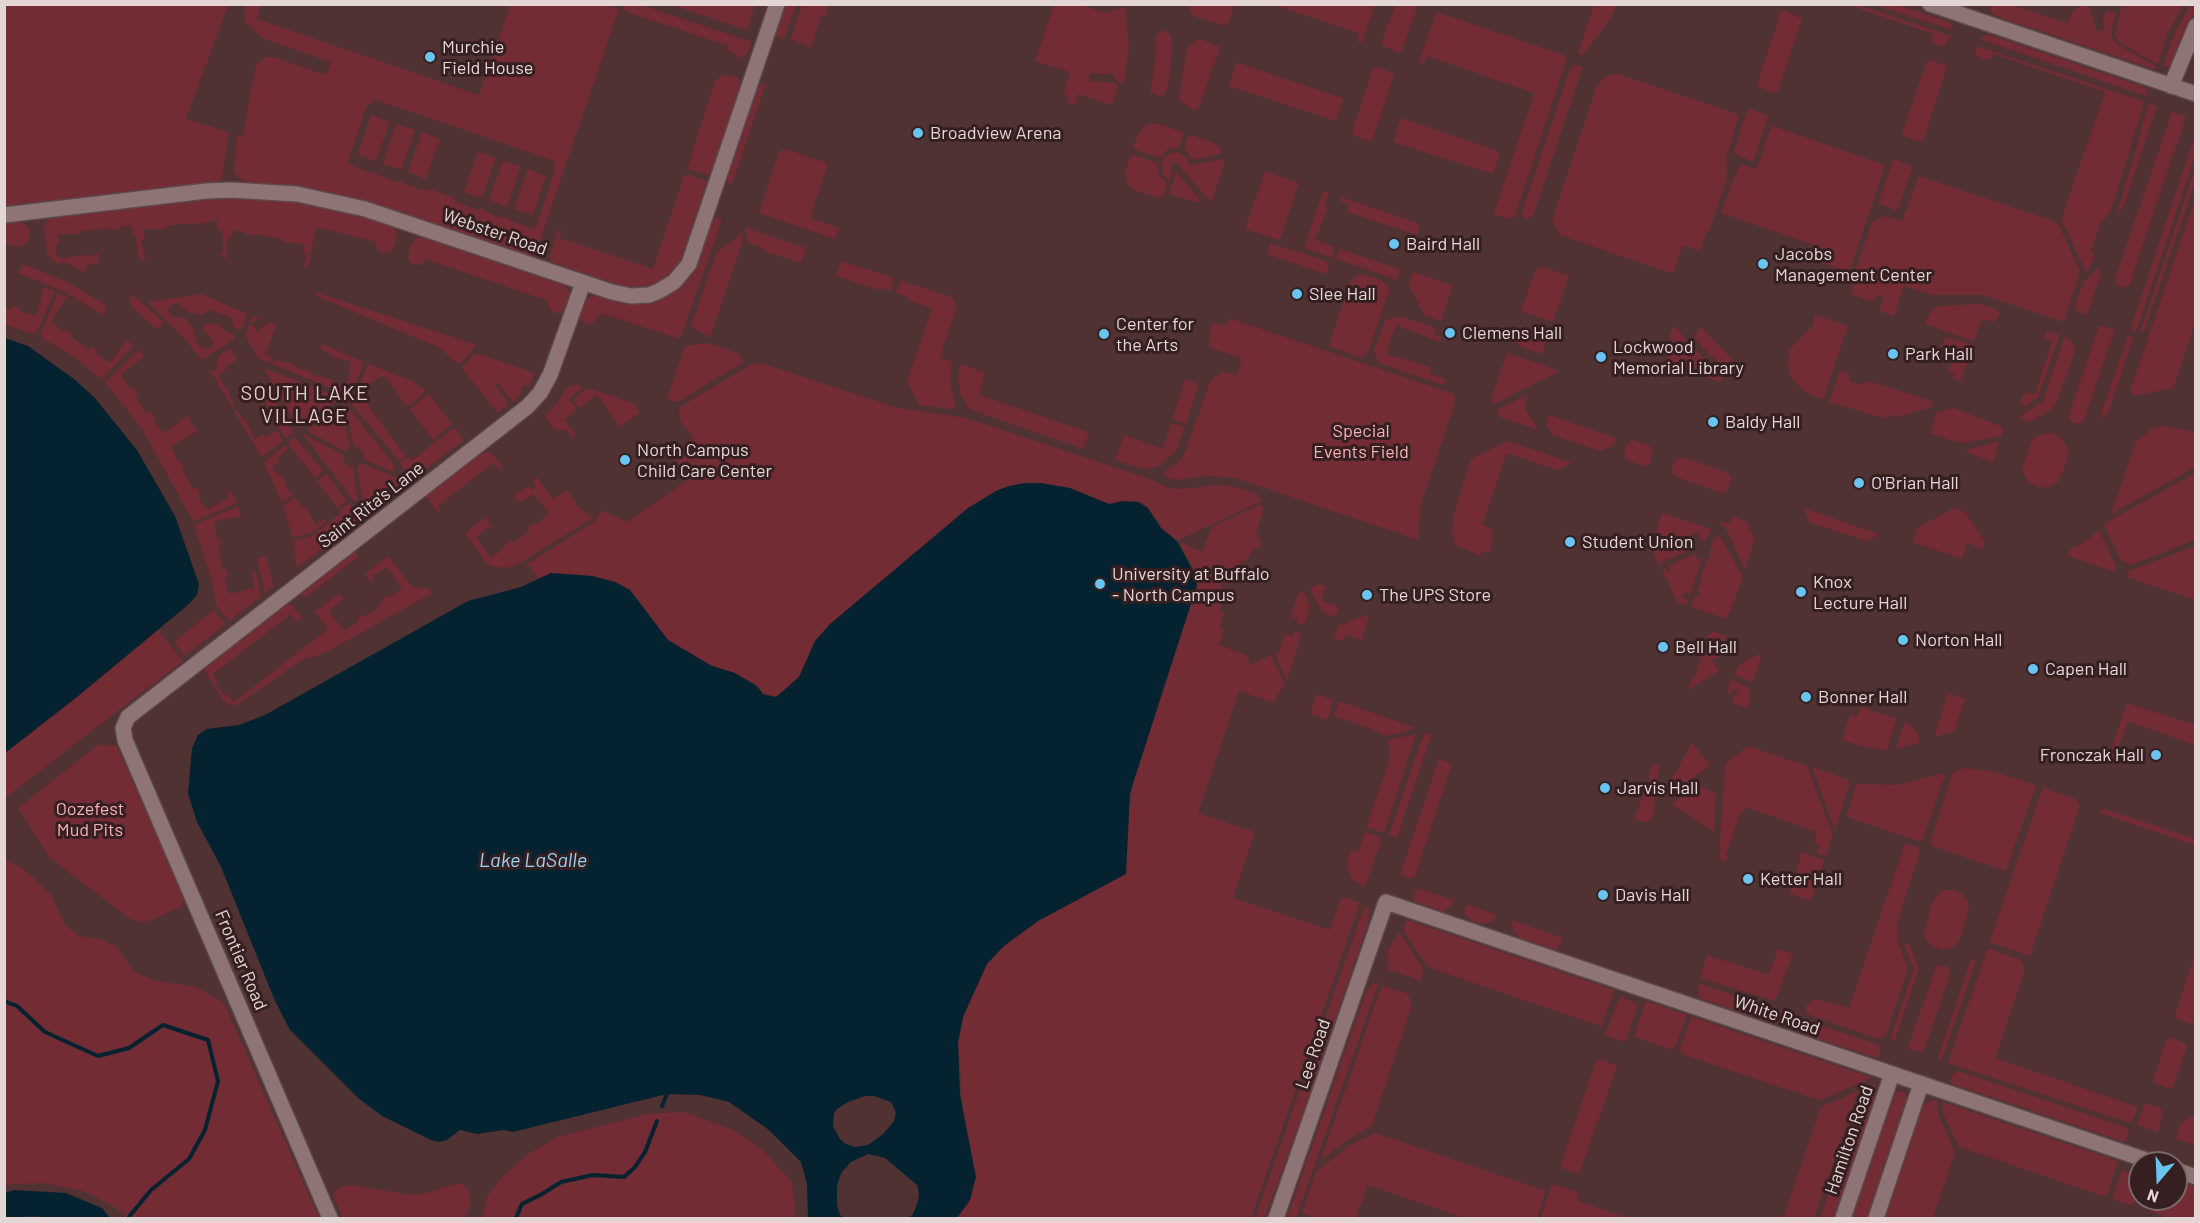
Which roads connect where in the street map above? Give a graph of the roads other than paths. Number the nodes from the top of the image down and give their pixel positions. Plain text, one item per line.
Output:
1 (777, 4) edge
2 (1930, 4) edge
3 (2196, 26) edge
4 (2171, 86) junction
5 (2196, 94) edge
6 (4, 215) edge
7 (583, 283) junction
8 (128, 717) joint
9 (1386, 902) joint
10 (1892, 1074) junction
11 (1921, 1084) junction
12 (2128, 1154) edge
13 (330, 1218) edge
14 (1276, 1218) edge
15 (1842, 1218) edge
16 (1876, 1218) edge

1 - 7 street, Webster Road
2 - 4 street
3 - 4 street
4 - 5 street
6 - 7 street, Webster Road
7 - 8 street, Saint Rita's Lane
8 - 13 street, Frontier Road
9 - 10 street, White Road
9 - 14 street, Lee Road
10 - 11 street, White Road
10 - 15 street, Hamilton Road
11 - 12 street, White Road
11 - 16 street

